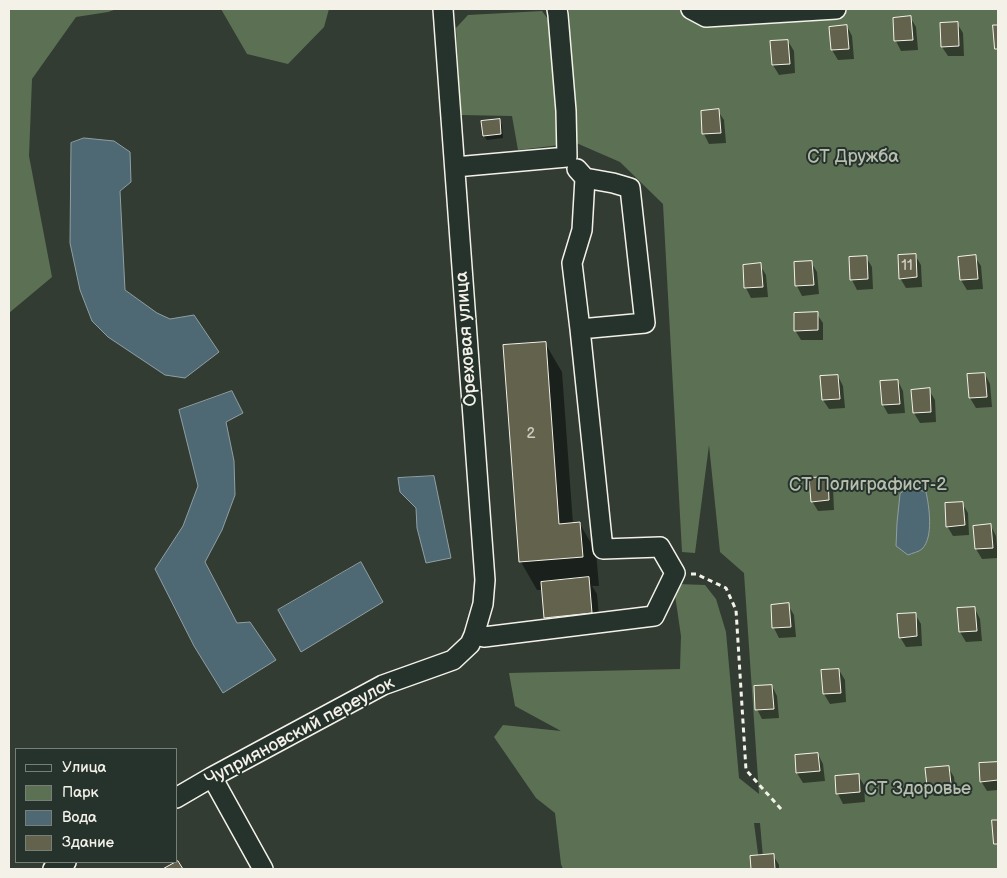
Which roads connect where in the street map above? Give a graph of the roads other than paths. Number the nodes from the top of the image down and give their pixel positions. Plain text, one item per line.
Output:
1 (443, 9) edge
2 (557, 9) edge
3 (836, 9) edge
4 (698, 13) edge
5 (567, 157) junction
6 (455, 167) junction
7 (585, 178) junction
8 (580, 329) junction
9 (474, 634) junction
10 (453, 660) joint
11 (212, 777) junction
12 (178, 797) edge
13 (263, 869) edge

1 - 6 street, Ореховая улица
2 - 5 street
3 - 4 street
5 - 6 street
5 - 7 street
6 - 9 street, Ореховая улица
7 - 8 street
7 - 8 street
8 - 9 street
9 - 10 street, Ореховая улица
10 - 11 street, Чуприяновский переулок
11 - 12 street, Чуприяновский переулок
11 - 13 street

